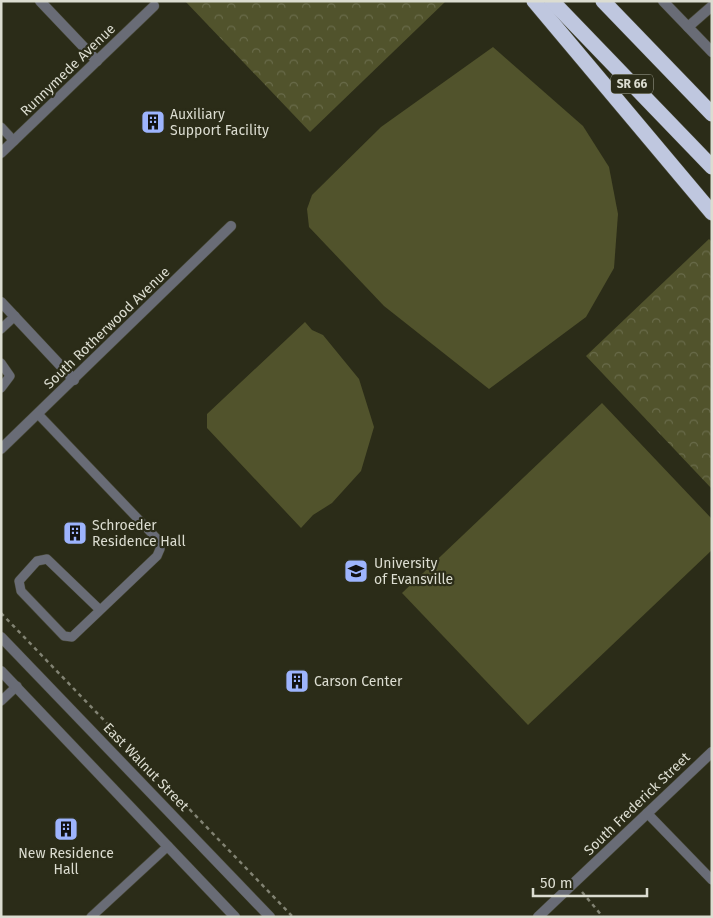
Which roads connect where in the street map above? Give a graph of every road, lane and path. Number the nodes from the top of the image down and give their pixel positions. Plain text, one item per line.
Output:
1 (40, 1) edge
2 (534, 1) edge
3 (552, 1) edge
4 (603, 1) edge
5 (608, 1) edge
6 (663, 1) edge
7 (157, 4) edge
8 (712, 6) edge
9 (624, 23) junction
10 (688, 27) junction
11 (712, 52) edge
12 (97, 62) junction
13 (712, 114) edge
14 (1, 127) edge
15 (14, 141) junction
16 (1, 153) edge
17 (712, 167) edge
18 (712, 213) edge
19 (231, 226) dead end
20 (1, 302) edge
21 (15, 316) junction
22 (1, 329) edge
23 (1, 363) edge
24 (74, 380) junction
25 (1, 388) edge
26 (38, 414) junction
27 (1, 449) edge
28 (100, 610) junction
29 (1, 613) edge
30 (1, 637) edge
31 (1, 671) edge
32 (16, 686) junction
33 (1, 701) edge
34 (712, 752) edge
35 (647, 813) junction
36 (168, 846) junction
37 (712, 880) edge
38 (581, 891) dead end
39 (91, 917) edge
40 (235, 917) edge
41 (270, 917) edge
42 (292, 917) edge
43 (538, 917) edge
44 (603, 917) edge

1 - 12 street
2 - 18 highway
3 - 17 highway, SR 66
4 - 9 highway, SR 66
5 - 9 highway
6 - 10 street
7 - 12 street, Runnymede Avenue
8 - 10 street
9 - 13 highway, SR 66
10 - 11 street
12 - 15 street, Runnymede Avenue
14 - 15 lane
15 - 16 street, Runnymede Avenue
19 - 24 street, South Rotherwood Avenue
20 - 21 street
21 - 22 lane
21 - 24 street
23 - 25 lane
24 - 26 street, South Rotherwood Avenue
26 - 27 street, South Rotherwood Avenue
26 - 28 lane
28 - 28 lane
29 - 42 path
30 - 41 street, East Walnut Street
31 - 32 street
32 - 33 lane
32 - 36 street
34 - 35 street, South Frederick Street
35 - 37 lane
35 - 43 street, South Frederick Street
36 - 39 lane
36 - 40 street
38 - 44 path

